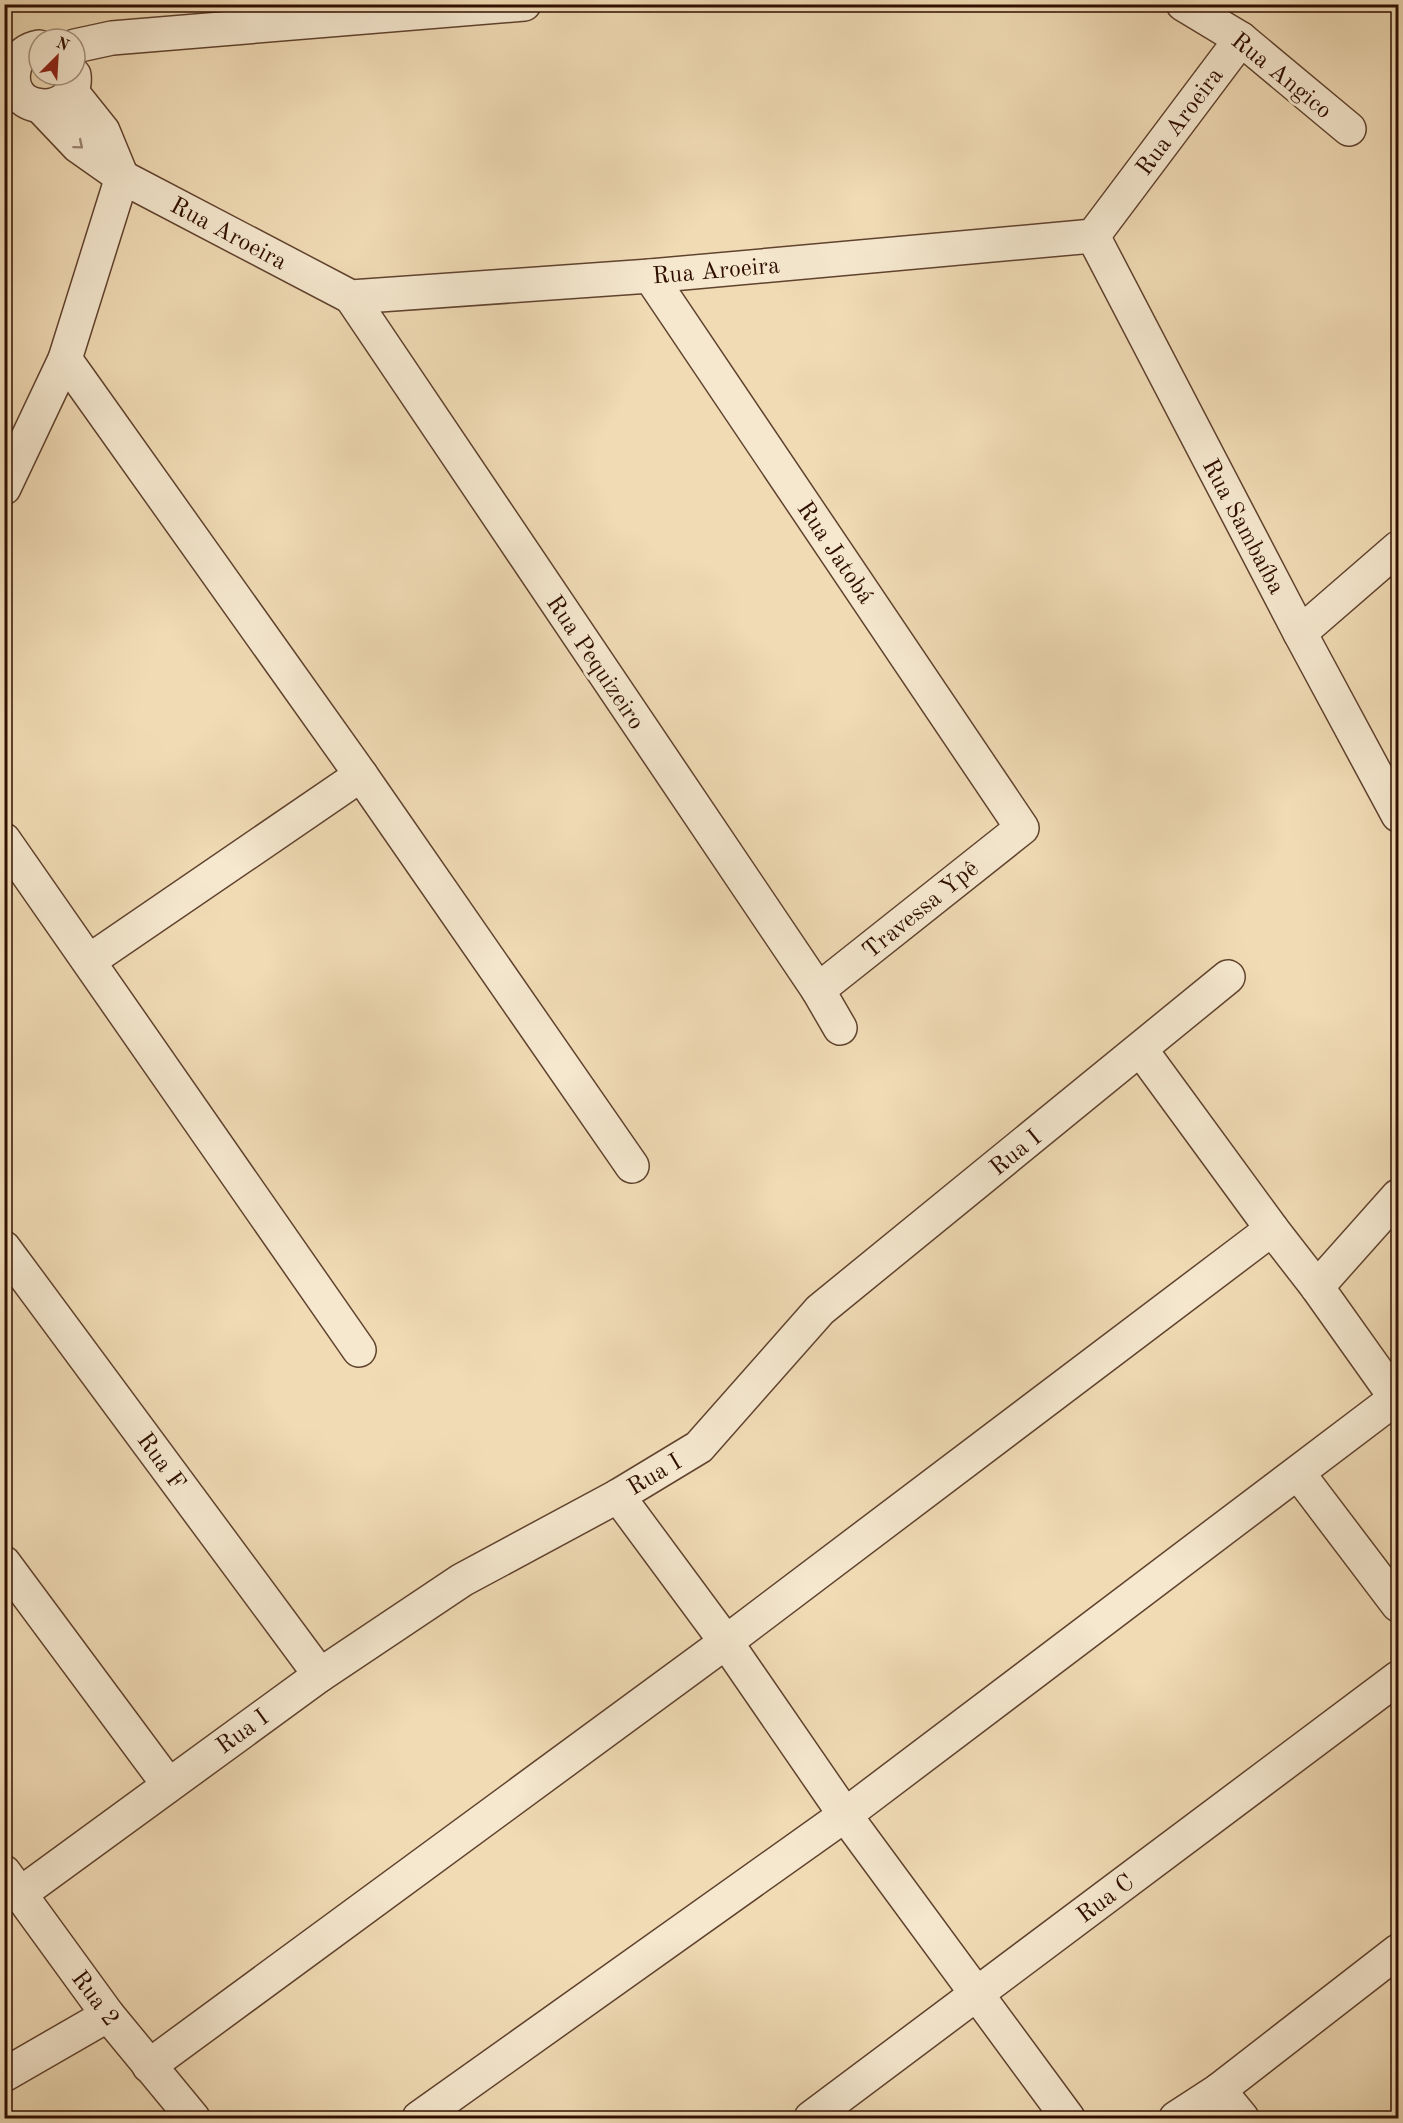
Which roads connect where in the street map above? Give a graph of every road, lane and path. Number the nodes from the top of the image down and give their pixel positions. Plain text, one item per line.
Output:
1 (524, 4) edge
2 (1183, 4) edge
3 (1241, 39) junction
4 (87, 43) edge
5 (23, 50) edge
6 (70, 87) edge
7 (75, 87) edge
8 (22, 98) edge
9 (1349, 129) dead end
10 (122, 177) junction
11 (1093, 236) junction
12 (650, 276) junction
13 (351, 297) junction
14 (65, 359) junction
15 (4, 488) edge
16 (1398, 548) edge
17 (1300, 633) junction
18 (361, 775) junction
19 (1398, 815) edge
20 (1022, 828) joint
21 (4, 840) edge
22 (89, 962) junction
23 (1228, 977) dead end
24 (818, 990) junction
25 (840, 1028) dead end
26 (1141, 1050) junction
27 (633, 1166) dead end
28 (1398, 1196) edge
29 (1272, 1229) junction
30 (4, 1248) edge
31 (1317, 1287) junction
32 (359, 1350) dead end
33 (1397, 1400) edge
34 (1298, 1473) junction
35 (618, 1496) junction
36 (4, 1563) edge
37 (1398, 1605) edge
38 (726, 1642) junction
39 (320, 1675) junction
40 (1398, 1678) edge
41 (168, 1784) junction
42 (845, 1815) junction
43 (12, 1883) edge
44 (1398, 1951) edge
45 (977, 1994) junction
46 (108, 2015) junction
47 (149, 2066) junction
48 (4, 2075) edge
49 (1219, 2090) junction
50 (193, 2118) edge
51 (419, 2118) edge
52 (811, 2118) edge
53 (1068, 2118) edge
54 (1176, 2118) edge
55 (1242, 2118) edge

1 - 4 street
2 - 3 street, Rua Angico
3 - 9 street, Rua Angico
3 - 11 street, Rua Aroeira
5 - 8 street
6 - 8 street
7 - 10 street
8 -> 10 street, Rua Aroeira
10 - 13 street, Rua Aroeira
10 - 14 street
11 - 12 street, Rua Aroeira
11 - 17 street, Rua Sambaíba
12 - 13 street, Rua Aroeira
12 - 20 street, Rua Jatobá
13 - 24 street, Rua Pequizeiro
14 - 15 street
14 - 18 street
16 - 17 street
17 - 19 street, Rua Sambaíba
18 - 22 street
18 - 27 street
20 - 24 street, Travessa Ypê
21 - 22 street
22 - 32 street
23 - 26 street, Rua I
24 - 25 street, Rua Pequizeiro
26 - 29 street
26 - 35 street, Rua I
28 - 31 street
29 - 31 street
29 - 38 street
30 - 39 street, Rua F
31 - 33 street
33 - 34 street
34 - 37 street
34 - 42 street
35 - 38 street
35 - 39 street, Rua I
36 - 41 street
38 - 42 street
38 - 47 street
39 - 41 street, Rua I
40 - 45 street, Rua C
41 - 43 street, Rua I
42 - 45 street
42 - 51 street
43 - 46 street, Rua 2
44 - 49 street
45 - 52 street, Rua C
45 - 53 street
46 - 47 street, Rua 2
46 - 48 street
47 - 50 street, Rua 2
49 - 54 street
49 - 55 street

